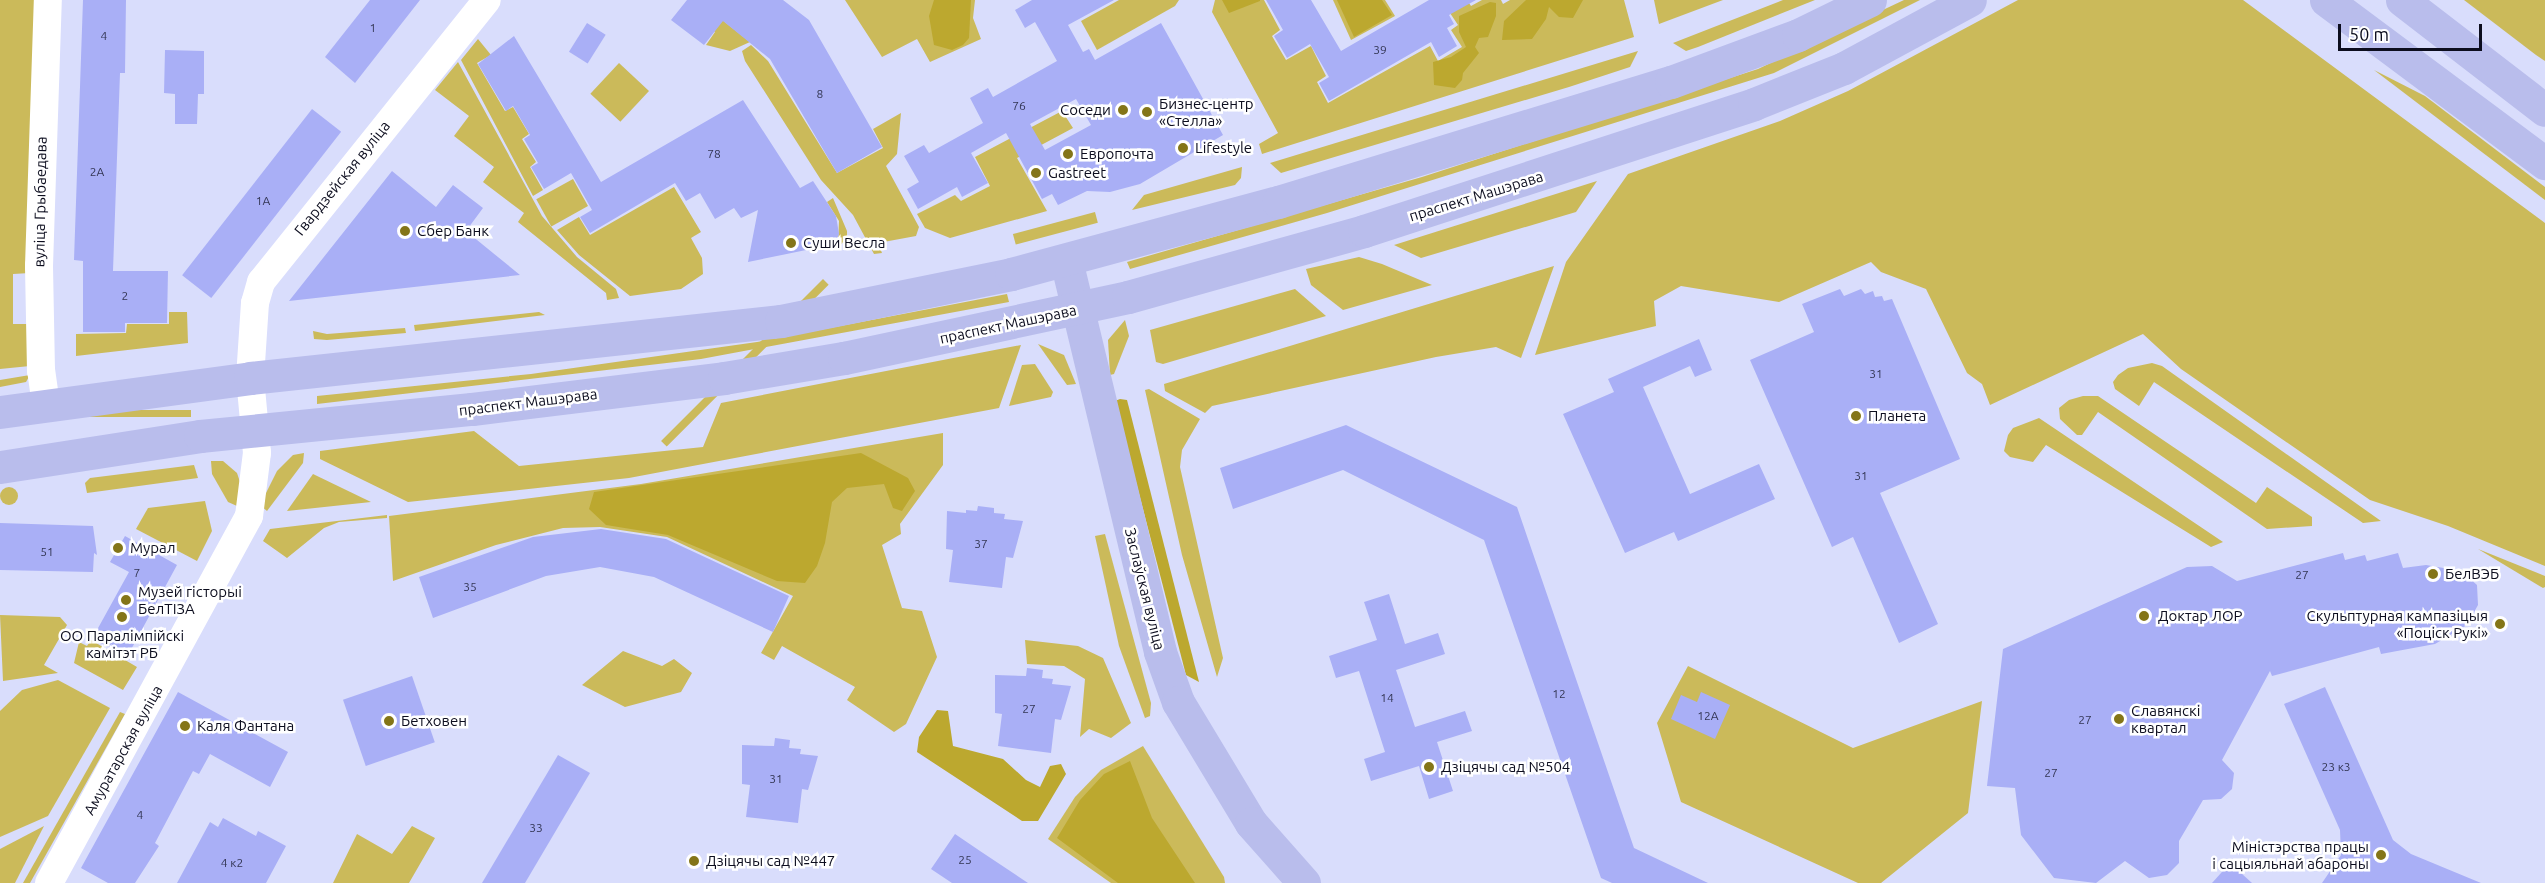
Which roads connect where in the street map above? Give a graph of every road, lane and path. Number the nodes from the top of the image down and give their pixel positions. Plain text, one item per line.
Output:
1 (48, 0) edge
2 (487, 0) edge
3 (1870, 0) edge
4 (1970, 0) edge
5 (2326, 0) edge
6 (2402, 0) edge
7 (2545, 110) edge
8 (2545, 162) edge
9 (1066, 260) junction
10 (1078, 309) junction
11 (250, 378) junction
12 (46, 405) junction
13 (0, 412) edge
14 (256, 430) junction
15 (0, 467) edge
16 (49, 883) edge
17 (1304, 883) edge

1 - 12 street, вуліца Грыбаедава
2 - 11 street, Гвардзейская вуліца
3 - 9 main road
4 - 10 main road, праспект Машэрава
5 - 8 main road
6 - 7 main road
9 - 10 main road, Заслаўская вуліца
9 - 11 main road
10 - 14 main road, праспект Машэрава
10 - 17 main road, Заслаўская вуліца
11 - 12 main road
11 - 14 street, Амуратарская вуліца
12 - 13 main road
14 - 15 main road, праспект Машэрава
14 - 16 street, Амуратарская вуліца

